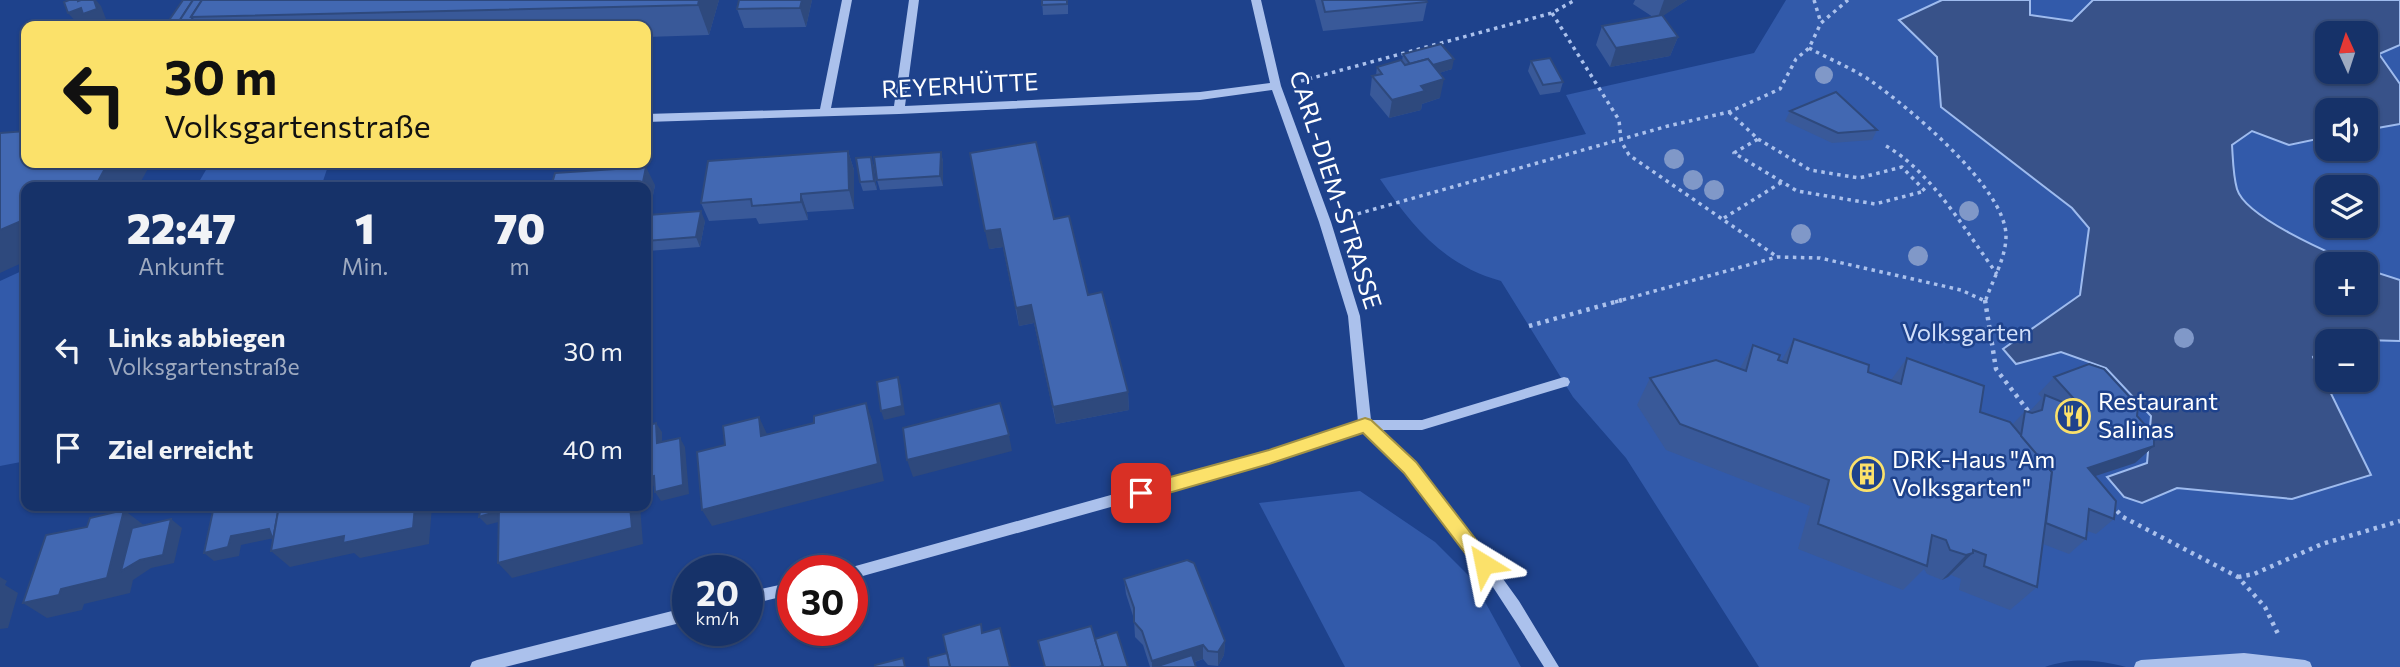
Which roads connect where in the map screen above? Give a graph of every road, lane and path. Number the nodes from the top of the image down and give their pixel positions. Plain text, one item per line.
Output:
1 (847, 0) edge
2 (914, 0) edge
3 (1256, 0) edge
4 (1575, 0) edge
5 (1814, 0) edge
6 (1849, 0) edge
7 (1552, 13) junction
8 (1821, 23) junction
9 (1809, 48) junction
10 (1276, 86) junction
11 (899, 110) junction
12 (825, 112) junction
13 (1729, 112) junction
14 (651, 118) edge
15 (1758, 139) junction
16 (1621, 141) junction
17 (1886, 146) dead end
18 (1912, 167) junction
19 (1904, 169) junction
20 (1782, 183) junction
21 (1724, 218) junction
22 (1325, 222) junction
23 (1777, 257) junction
24 (1997, 275) junction
25 (1985, 301) junction
26 (1529, 326) dead end
27 (1564, 382) dead end
28 (2029, 412) edge
29 (1365, 425) junction
30 (2104, 498) edge
31 (2400, 521) edge
32 (868, 569) edge
33 (2238, 577) junction
34 (672, 618) edge
35 (2299, 666) edge
36 (477, 667) edge
37 (1552, 667) edge
38 (2141, 667) edge

1 - 12 street
2 - 11 street
3 - 10 street, CARL-DIEM-STRASSE
4 - 7 path
5 - 8 path
6 - 8 path
7 - 10 path
7 - 16 path
8 - 9 path
9 - 13 path
9 - 24 path
10 - 11 street, REYERHÜTTE
10 - 22 street, CARL-DIEM-STRASSE
11 - 12 street, REYERHÜTTE
12 - 14 street, REYERHÜTTE
13 - 15 path
13 - 16 path
15 - 19 path
15 - 20 path
16 - 21 path
16 - 22 path
17 - 18 path
18 - 19 path
18 - 24 path
19 - 20 path
20 - 21 path
21 - 23 path
22 - 29 street, CARL-DIEM-STRASSE
23 - 25 path
23 - 26 path
24 - 25 path
25 - 28 path
27 - 29 street
29 - 32 street
29 - 37 street
30 - 33 path
31 - 33 path
33 - 35 path
34 - 36 street
35 - 38 street

